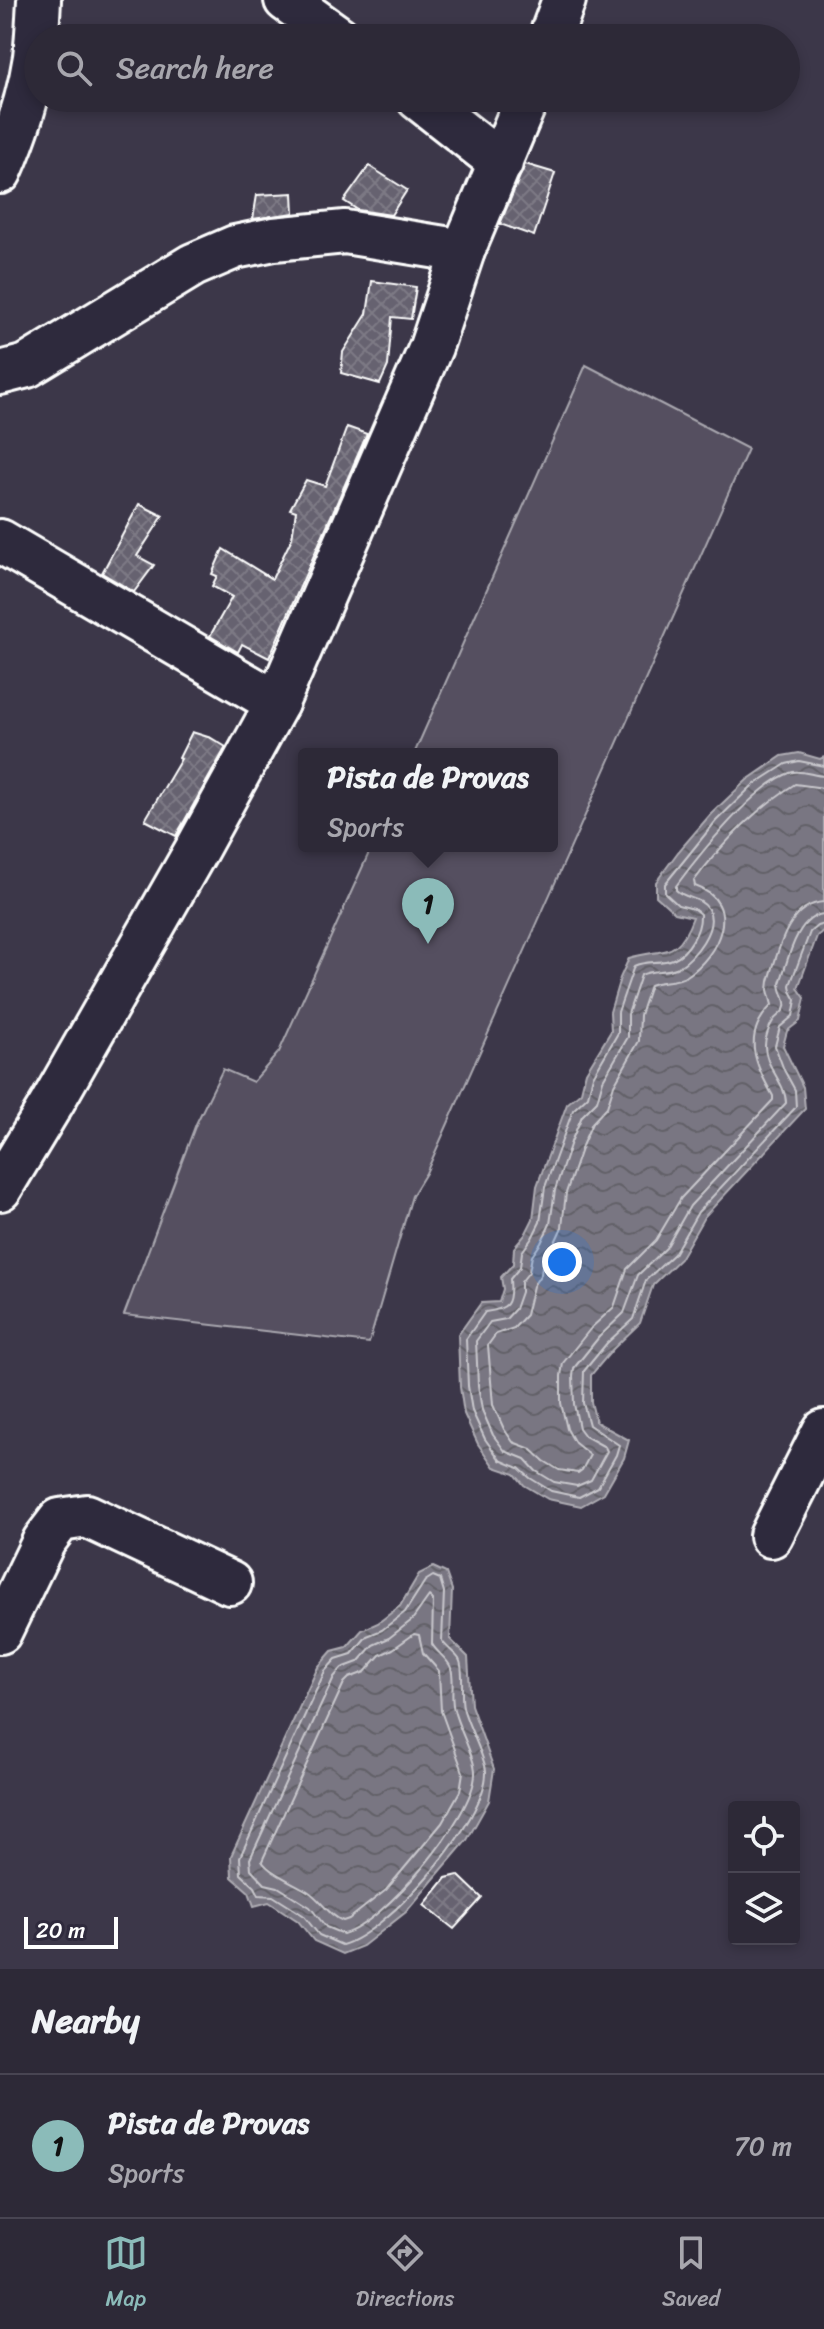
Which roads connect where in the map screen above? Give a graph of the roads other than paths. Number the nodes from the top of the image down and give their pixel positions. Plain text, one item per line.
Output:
1 (39, 0) edge
2 (286, 0) edge
3 (564, 0) edge
4 (37, 24) edge
5 (319, 24) edge
6 (555, 24) edge
7 (24, 104) edge
8 (436, 112) edge
9 (521, 112) edge
10 (501, 163) junction
11 (0, 172) edge
12 (463, 251) junction
13 (0, 373) edge
14 (0, 541) edge
15 (277, 703) junction
16 (0, 1189) edge
17 (824, 1431) edge
18 (771, 1536) dead end
19 (230, 1583) dead end
20 (0, 1632) edge

1 - 4 street
2 - 5 street
3 - 6 street
7 - 11 street
8 - 10 street
9 - 10 street
10 - 12 street
12 - 13 street
12 - 15 street
14 - 15 street
15 - 16 street
17 - 18 street
19 - 20 street

